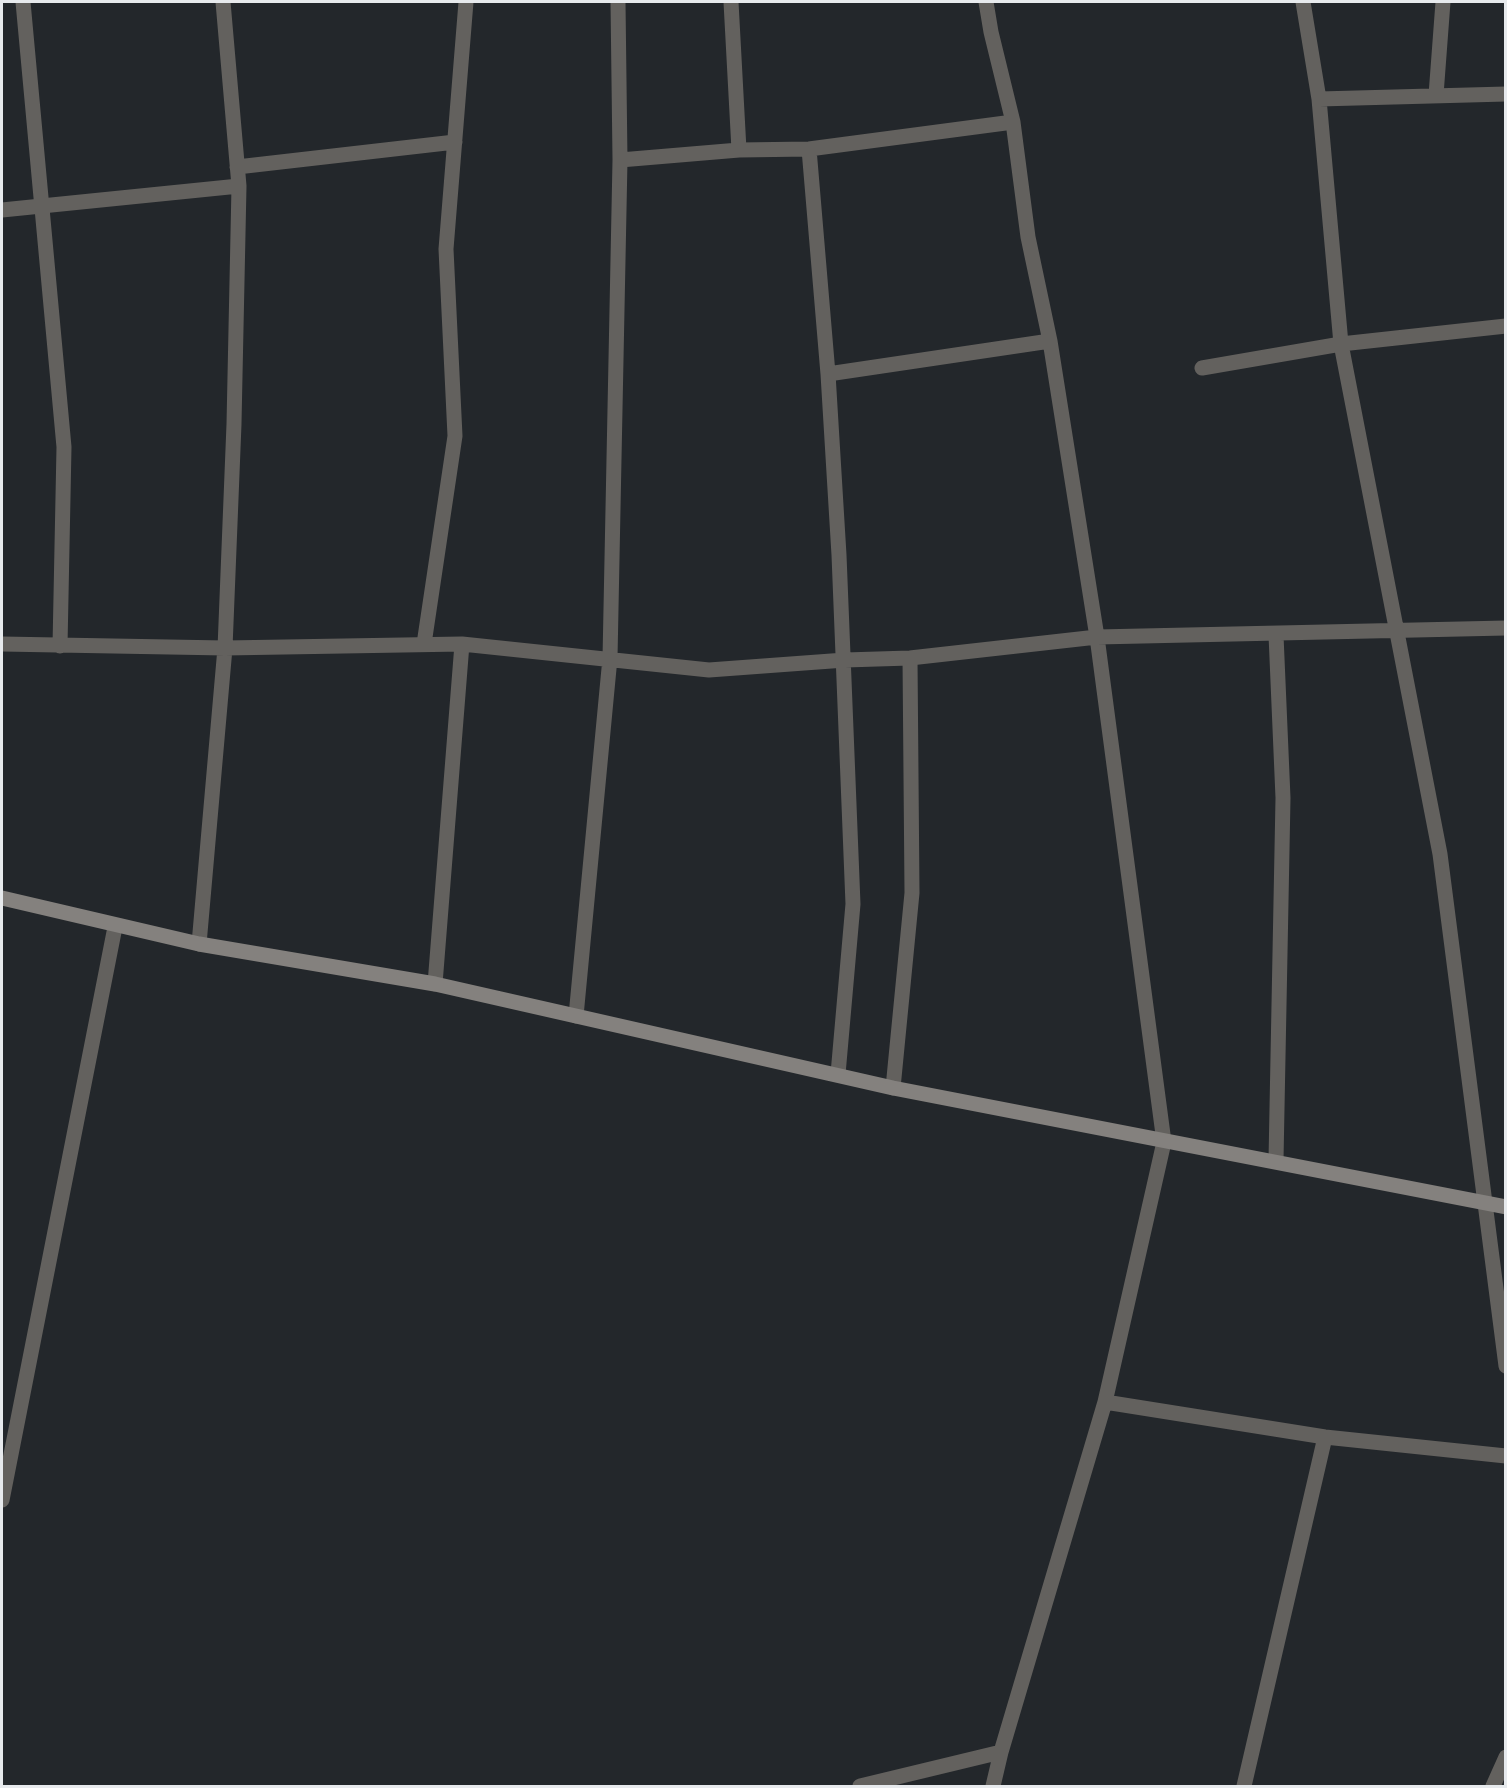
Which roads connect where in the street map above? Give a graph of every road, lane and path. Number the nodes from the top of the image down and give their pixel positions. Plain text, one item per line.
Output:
1 (22, 2) edge
2 (223, 2) edge
3 (466, 2) edge
4 (618, 2) edge
5 (731, 2) edge
6 (986, 2) edge
7 (1303, 2) edge
8 (1443, 2) edge
9 (1506, 94) edge
10 (1436, 95) junction
11 (1320, 99) junction
12 (1012, 122) junction
13 (455, 142) junction
14 (809, 149) junction
15 (739, 150) junction
16 (620, 160) junction
17 (237, 167) junction
18 (239, 186) junction
19 (43, 205) junction
20 (2, 210) edge
21 (1506, 326) edge
22 (1050, 341) junction
23 (1341, 344) junction
24 (1202, 368) dead end
25 (828, 374) junction
26 (1506, 628) edge
27 (1399, 632) junction
28 (1276, 635) junction
29 (1097, 637) junction
30 (2, 644) edge
31 (424, 644) junction
32 (462, 644) junction
33 (60, 646) junction
34 (225, 648) junction
35 (610, 658) junction
36 (910, 658) junction
37 (845, 660) junction
38 (2, 898) edge
39 (115, 927) junction
40 (199, 944) junction
41 (435, 984) junction
42 (576, 1016) junction
43 (838, 1074) junction
44 (893, 1088) junction
45 (1164, 1142) junction
46 (1276, 1161) junction
47 (1483, 1203) junction
48 (1506, 1207) edge
49 (1506, 1366) edge
50 (1105, 1402) junction
51 (1325, 1437) junction
52 (1506, 1456) edge
53 (2, 1500) edge
54 (1001, 1752) junction
55 (1506, 1757) edge
56 (860, 1786) edge
57 (993, 1786) edge
58 (1244, 1786) edge
59 (1493, 1786) edge

1 - 19 street
2 - 17 street
3 - 13 street
4 - 16 street
5 - 15 street
6 - 12 street
7 - 11 street
8 - 10 street
9 - 10 street
10 - 11 street
11 - 23 street
12 - 14 street
12 - 22 street
13 - 17 street
13 - 31 street
14 - 15 street
14 - 25 street
15 - 16 street
16 - 35 street
17 - 18 street
18 - 19 street
18 - 34 street
19 - 20 street
19 - 33 street
21 - 23 street
22 - 25 street
22 - 29 street
23 - 24 street
23 - 27 street
25 - 37 street
26 - 27 street
27 - 28 street
27 - 47 street
28 - 29 street
28 - 46 street
29 - 36 street
29 - 45 street
30 - 33 street
31 - 32 street
31 - 34 street
32 - 35 street
32 - 41 street
33 - 34 street
34 - 40 street
35 - 37 street
35 - 42 street
36 - 37 street
36 - 44 street
37 - 43 street
38 - 39 street
39 - 40 street
39 - 53 street
40 - 41 street
41 - 42 street
42 - 43 street
43 - 44 street
44 - 45 street
45 - 46 street
45 - 50 street
46 - 47 street
47 - 48 street
47 - 49 street
50 - 51 street
50 - 54 street
51 - 52 street
51 - 58 street
54 - 56 street
54 - 57 street
55 - 59 street

